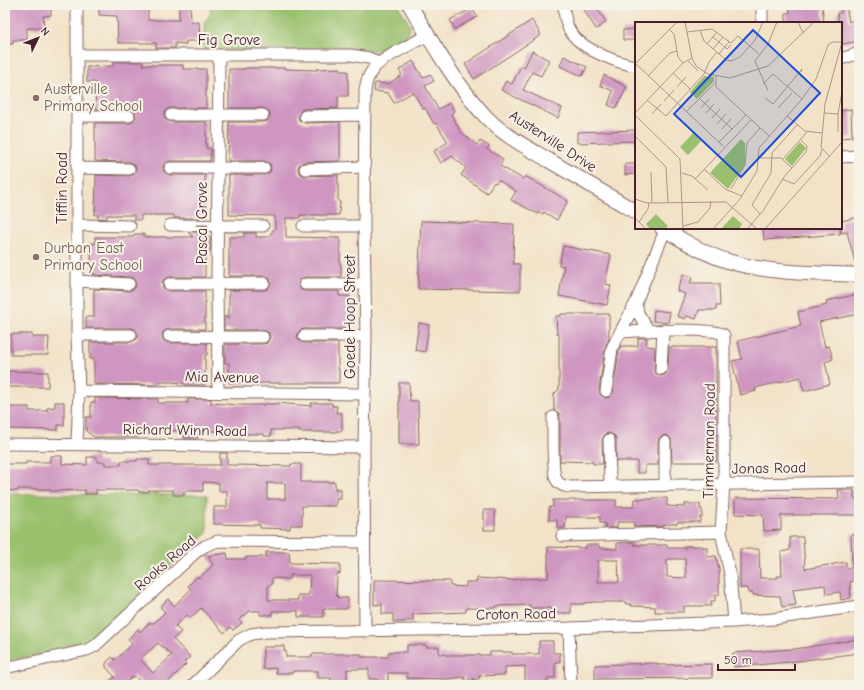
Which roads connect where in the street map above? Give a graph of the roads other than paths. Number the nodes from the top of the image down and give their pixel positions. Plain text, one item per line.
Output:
1 (77, 5) edge
2 (410, 5) edge
3 (564, 5) edge
4 (762, 5) edge
5 (762, 22) edge
6 (428, 35) junction
7 (859, 54) edge
8 (77, 55) junction
9 (219, 55) junction
10 (842, 59) edge
11 (378, 63) junction
12 (635, 66) edge
13 (171, 115) dead end
14 (218, 115) junction
15 (263, 115) dead end
16 (365, 115) junction
17 (77, 116) junction
18 (129, 116) dead end
19 (305, 116) dead end
20 (859, 156) edge
21 (842, 157) edge
22 (365, 167) junction
23 (78, 168) junction
24 (170, 168) dead end
25 (218, 168) junction
26 (264, 168) dead end
27 (129, 169) dead end
28 (305, 169) dead end
29 (635, 211) edge
30 (77, 225) junction
31 (170, 225) dead end
32 (217, 225) junction
33 (130, 226) dead end
34 (263, 226) dead end
35 (304, 226) dead end
36 (364, 226) junction
37 (664, 229) edge
38 (859, 275) edge
39 (77, 281) junction
40 (217, 283) junction
41 (264, 283) dead end
42 (129, 284) dead end
43 (169, 284) dead end
44 (305, 284) dead end
45 (365, 284) junction
46 (636, 302) junction
47 (663, 330) junction
48 (649, 331) junction
49 (620, 332) junction
50 (77, 335) junction
51 (130, 335) dead end
52 (169, 336) dead end
53 (304, 336) dead end
54 (366, 336) junction
55 (218, 337) junction
56 (263, 337) dead end
57 (661, 369) dead end
58 (78, 391) junction
59 (218, 391) junction
60 (606, 392) dead end
61 (364, 394) junction
62 (553, 417) dead end
63 (609, 440) dead end
64 (665, 442) dead end
65 (5, 444) edge
66 (77, 444) junction
67 (364, 447) junction
68 (859, 482) edge
69 (724, 484) junction
70 (665, 485) junction
71 (610, 486) junction
72 (721, 532) junction
73 (562, 536) dead end
74 (364, 542) junction
75 (859, 606) edge
76 (734, 622) junction
77 (569, 628) junction
78 (365, 632) junction
79 (5, 668) edge
80 (193, 685) edge
81 (571, 685) edge

1 - 8 street, Tifflin Road
2 - 6 street, Austerville Drive
3 - 12 street
4 - 5 street
6 - 11 street, Goede Hoop Street
6 - 29 street, Austerville Drive
7 - 10 street
8 - 9 street, Fig Grove
8 - 17 street, Tifflin Road
9 - 11 street, Fig Grove
9 - 14 street, Pascal Grove
11 - 16 street, Goede Hoop Street
13 - 14 street
14 - 15 street
14 - 25 street, Pascal Grove
16 - 19 street
16 - 22 street, Goede Hoop Street
17 - 18 street
17 - 23 street, Tifflin Road
20 - 21 street
22 - 28 street
22 - 36 street, Goede Hoop Street
23 - 27 street
23 - 30 street, Tifflin Road
24 - 25 street
25 - 26 street
25 - 32 street, Pascal Grove
30 - 33 street
30 - 39 street, Tifflin Road
31 - 32 street
32 - 34 street
32 - 40 street, Pascal Grove
35 - 36 street
36 - 45 street, Goede Hoop Street
37 - 38 street
37 - 46 street
39 - 42 street
39 - 50 street, Tifflin Road
40 - 41 street
40 - 43 street
40 - 55 street, Pascal Grove
44 - 45 street
45 - 54 street, Goede Hoop Street
46 - 48 street
46 - 49 street
47 - 48 street, Timmerman Road
47 - 57 street
47 - 69 street, Timmerman Road
48 - 49 street, Timmerman Road
49 - 60 street
50 - 51 street
50 - 58 street, Tifflin Road
52 - 55 street
53 - 54 street
54 - 61 street, Goede Hoop Street
55 - 56 street
55 - 59 street, Pascal Grove
58 - 59 street, Mia Avenue
58 - 66 street, Tifflin Road
59 - 61 street, Mia Avenue
61 - 67 street, Goede Hoop Street
62 - 71 street, Jonas Road
63 - 71 street
64 - 70 street
65 - 66 street, Richard Winn Road
66 - 67 street, Richard Winn Road
67 - 74 street, Goede Hoop Street
68 - 69 street, Jonas Road
69 - 70 street, Jonas Road
69 - 72 street, Timmerman Road
70 - 71 street, Jonas Road
72 - 73 street
72 - 76 street, Timmerman Road
74 - 78 street, Goede Hoop Street
74 - 79 street, Rooks Road
75 - 76 street, Croton Road
76 - 77 street, Croton Road
77 - 78 street, Croton Road
77 - 81 street
78 - 80 street, Croton Road

